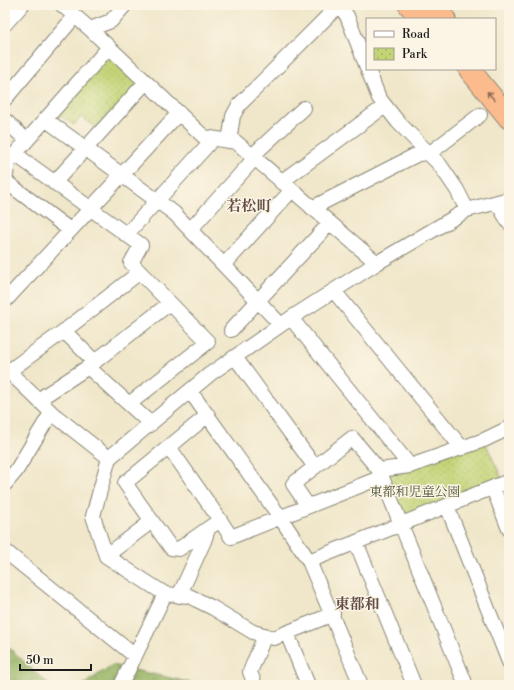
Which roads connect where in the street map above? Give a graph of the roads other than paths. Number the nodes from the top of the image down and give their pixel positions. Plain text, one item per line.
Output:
1 (22, 5) edge
2 (62, 5) edge
3 (126, 5) edge
4 (409, 5) edge
5 (416, 5) edge
6 (433, 5) edge
7 (440, 5) edge
8 (75, 16) junction
9 (421, 18) edge
10 (427, 18) edge
11 (444, 18) edge
12 (449, 18) edge
13 (5, 24) edge
14 (90, 29) junction
15 (110, 47) junction
16 (366, 68) edge
17 (367, 70) edge
18 (479, 71) edge
19 (146, 82) junction
20 (509, 95) edge
21 (5, 99) edge
22 (385, 106) junction
23 (304, 108) dead end
24 (179, 112) junction
25 (480, 115) dead end
26 (509, 118) edge
27 (5, 120) edge
28 (44, 120) junction
29 (213, 139) junction
30 (26, 140) junction
31 (228, 141) junction
32 (85, 148) junction
33 (430, 153) junction
34 (15, 154) junction
35 (253, 157) junction
36 (122, 175) junction
37 (54, 183) junction
38 (286, 186) junction
39 (157, 201) junction
40 (503, 201) edge
41 (312, 208) junction
42 (89, 209) junction
43 (467, 210) junction
44 (330, 223) junction
45 (509, 223) edge
46 (70, 230) junction
47 (190, 230) junction
48 (126, 235) junction
49 (377, 263) junction
50 (224, 266) junction
51 (140, 272) junction
52 (334, 291) junction
53 (8, 293) edge
54 (258, 301) junction
55 (170, 303) junction
56 (286, 322) junction
57 (231, 330) dead end
58 (64, 332) junction
59 (235, 357) junction
60 (91, 364) junction
61 (8, 374) edge
62 (190, 391) junction
63 (38, 400) junction
64 (129, 404) junction
65 (51, 412) junction
66 (208, 414) junction
67 (151, 424) junction
68 (509, 428) edge
69 (169, 447) junction
70 (462, 448) junction
71 (109, 458) junction
72 (410, 466) junction
73 (315, 467) junction
74 (380, 474) junction
75 (509, 481) edge
76 (5, 484) edge
77 (493, 488) junction
78 (308, 506) junction
79 (447, 506) junction
80 (280, 517) junction
81 (220, 520) junction
82 (152, 521) junction
83 (401, 524) junction
84 (208, 529) junction
85 (509, 529) edge
86 (356, 542) junction
87 (5, 551) edge
88 (106, 556) junction
89 (309, 561) junction
90 (172, 595) junction
91 (333, 614) junction
92 (287, 633) junction
93 (265, 635) junction
94 (135, 656) junction
95 (509, 662) edge
96 (121, 685) edge
97 (255, 685) edge
98 (308, 685) edge
99 (361, 685) edge
100 (414, 685) edge
101 (466, 685) edge

1 - 13 street
2 - 8 street
3 - 14 street
4 - 9 highway
5 - 10 highway
6 - 11 highway
7 - 12 highway
8 - 14 street
8 - 21 street
14 - 15 street
15 - 19 street
15 - 28 street
16 - 31 street
17 - 22 street
18 - 20 highway
26 -> 18 highway
19 - 24 street
19 - 32 street
22 - 33 street
22 - 38 street
23 - 35 street
24 - 29 street
24 - 36 street
25 - 33 street
27 - 30 street
28 - 30 street
28 - 32 street
29 - 31 street
29 - 39 street
30 - 34 street
31 - 35 street
32 - 36 street
32 - 37 street
33 - 41 street
33 - 43 street
34 - 37 street
34 - 46 street
35 - 38 street
35 - 47 street
36 - 39 street
36 - 42 street
37 - 42 street
38 - 41 street
38 - 50 street
39 - 47 street
39 - 48 street
40 - 43 street
40 - 45 street
41 - 44 street
42 - 46 street
42 - 48 street
43 - 49 street
44 - 49 street
44 - 54 street
46 - 53 street
47 - 50 street
48 - 51 street
49 - 52 street
50 - 54 street
51 - 55 street
51 - 58 street
52 - 56 street
52 - 70 street
54 - 56 street
54 - 57 street
55 - 60 street
55 - 64 street
56 - 59 street
56 - 72 street
58 - 60 street
58 - 61 street
59 - 62 street
59 - 73 street
60 - 63 street
60 - 64 street
61 - 63 street
62 - 66 street
62 - 67 street
63 - 65 street
64 - 67 street
65 - 71 street
65 - 76 street
66 - 69 street
66 - 80 street
67 - 71 street
68 - 70 street
69 - 81 street
69 - 82 street
70 - 72 street
71 - 88 street
72 - 74 street
73 - 74 street
73 - 78 street
74 - 78 street
74 - 83 street
75 - 77 street
77 - 79 street
77 - 85 street
78 - 80 street
79 - 83 street
79 - 95 street
80 - 81 street
80 - 89 street
81 - 84 street
82 - 84 street
82 - 88 street
83 - 86 street
83 - 101 street
84 - 90 street
86 - 89 street
86 - 100 street
87 - 94 street
88 - 90 street
89 - 91 street
90 - 93 street
90 - 94 street
91 - 92 street
91 - 99 street
92 - 93 street
92 - 98 street
93 - 97 street
94 - 96 street

